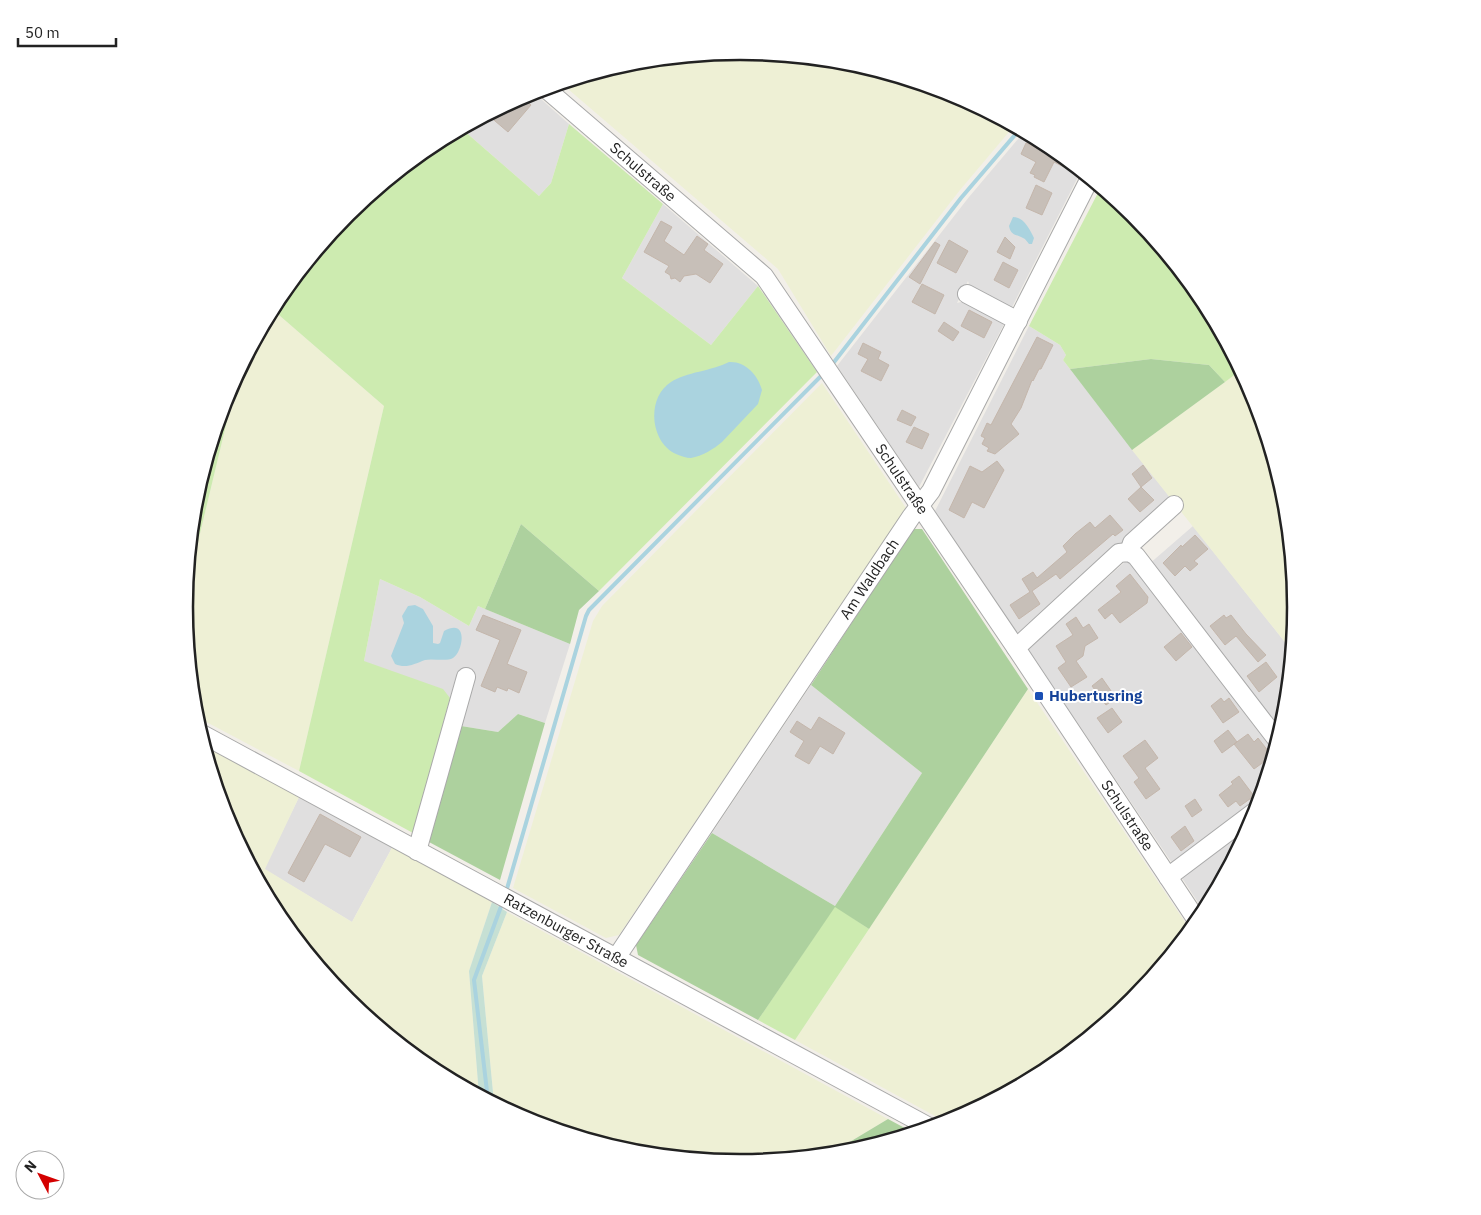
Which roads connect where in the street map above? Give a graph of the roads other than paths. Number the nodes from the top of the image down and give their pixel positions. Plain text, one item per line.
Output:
1 (552, 94) edge
2 (1087, 184) edge
3 (967, 294) dead end
4 (1018, 321) junction
5 (1174, 505) dead end
6 (919, 507) junction
7 (1129, 552) junction
8 (1016, 648) junction
9 (466, 677) dead end
10 (1272, 734) edge
11 (210, 738) edge
12 (1245, 820) edge
13 (417, 851) junction
14 (1168, 877) junction
15 (1194, 915) edge
16 (616, 958) junction
17 (923, 1123) edge

1 - 6 street, Schulstraße
2 - 4 street, Am Waldbach
3 - 4 street
4 - 6 street, Am Waldbach
5 - 7 street
6 - 8 street, Schulstraße
6 - 16 street, Am Waldbach
7 - 8 street
7 - 10 street
8 - 14 street, Schulstraße
9 - 13 street
11 - 13 street, Ratzenburger Straße
12 - 14 street
13 - 16 street, Ratzenburger Straße
14 - 15 street, Schulstraße
16 - 17 street, Ratzenburger Straße

